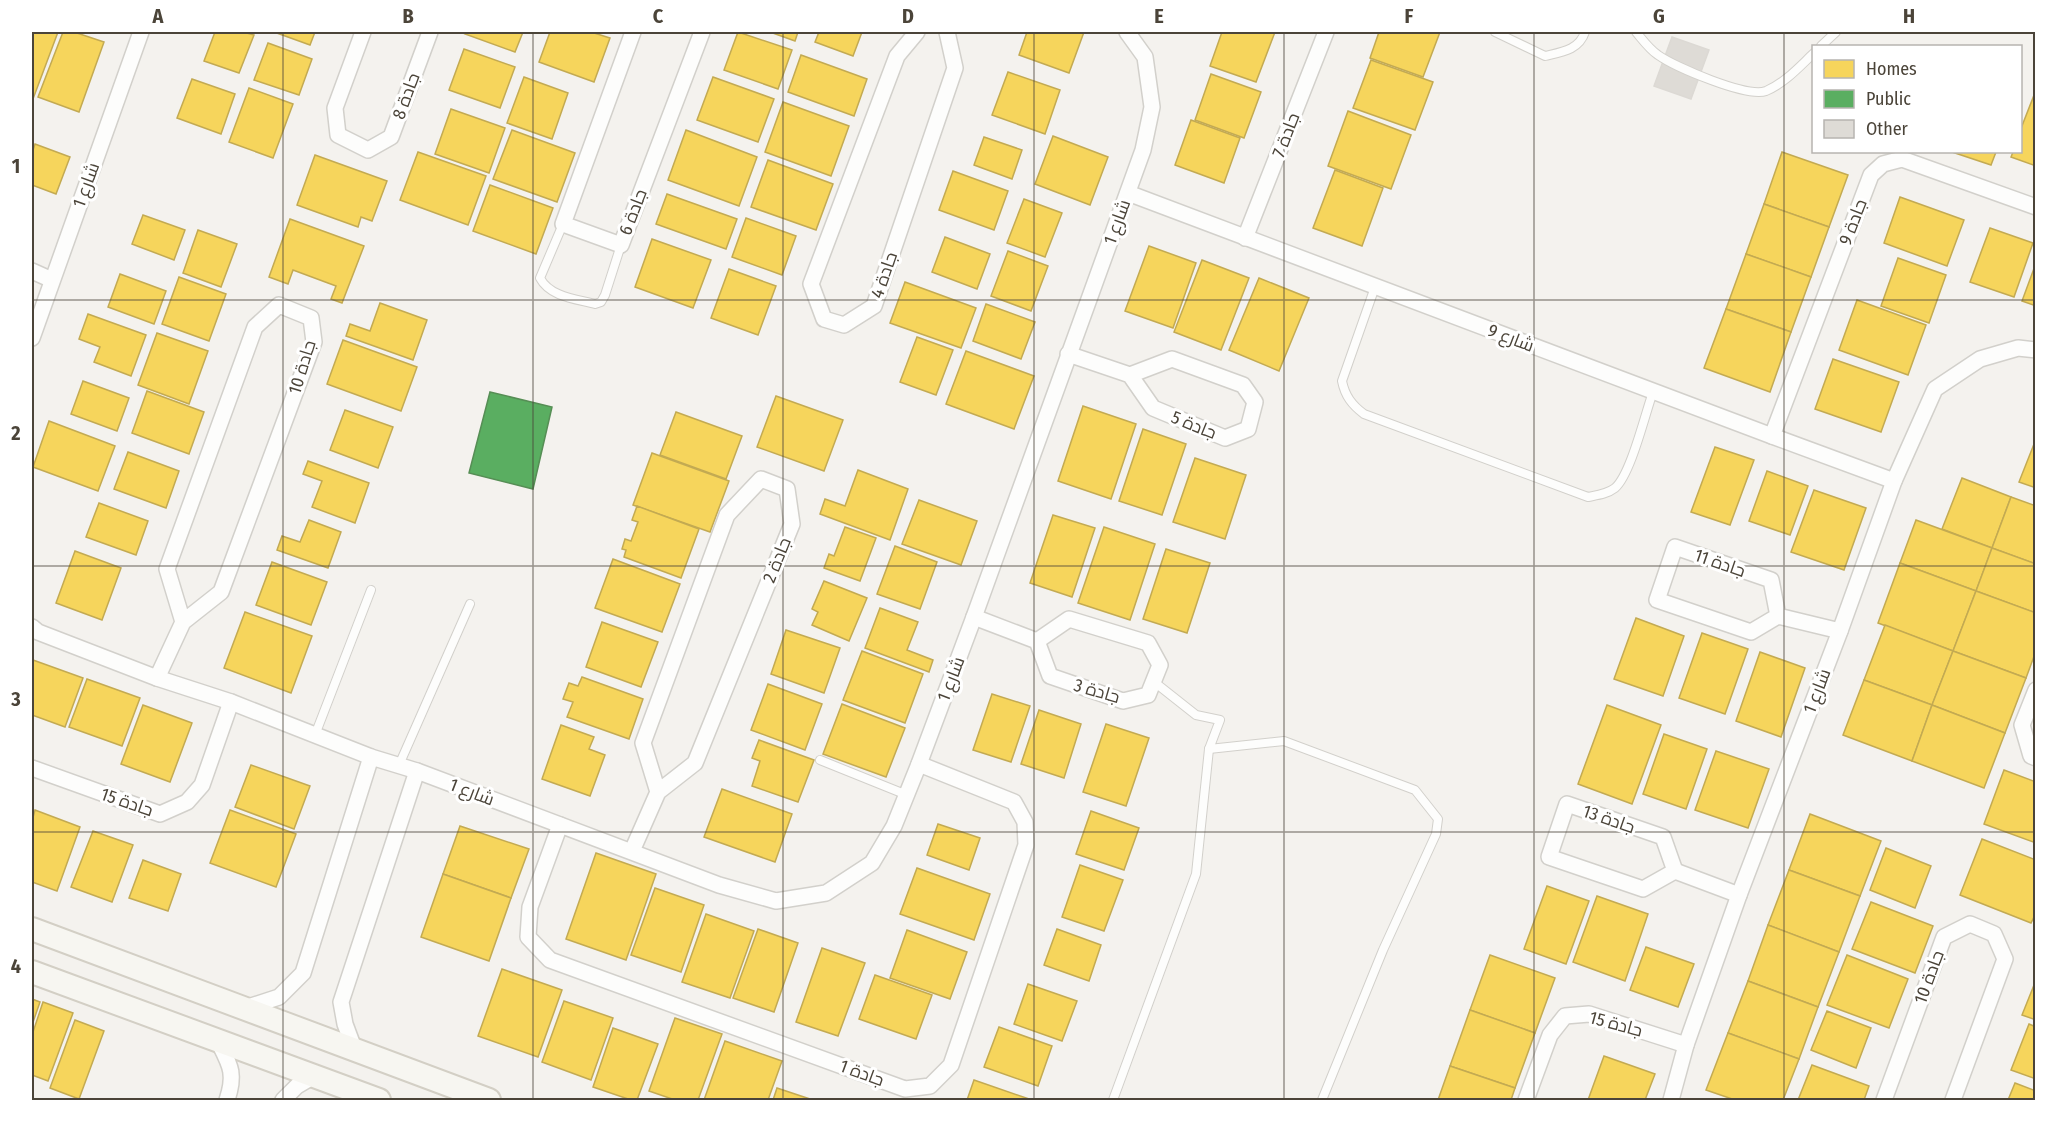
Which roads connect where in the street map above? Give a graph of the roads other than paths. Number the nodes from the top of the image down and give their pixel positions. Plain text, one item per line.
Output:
1 (141, 32) edge
2 (363, 32) edge
3 (430, 32) edge
4 (633, 32) edge
5 (702, 32) edge
6 (917, 32) edge
7 (947, 32) edge
8 (1126, 32) edge
9 (1326, 32) edge
10 (1495, 32) edge
11 (1585, 32) edge
12 (1636, 32) edge
13 (1836, 32) edge
14 (1822, 45) edge
15 (1812, 55) edge
16 (1128, 193) junction
17 (2036, 207) edge
18 (563, 224) junction
19 (1245, 238) junction
20 (621, 245) junction
21 (32, 271) edge
22 (52, 280) junction
23 (1375, 287) junction
24 (32, 338) edge
25 (2036, 350) edge
26 (1068, 354) junction
27 (1130, 375) junction
28 (1653, 392) junction
29 (1772, 436) junction
30 (1894, 481) junction
31 (371, 590) dead end
32 (470, 604) dead end
33 (1778, 616) junction
34 (974, 617) junction
35 (183, 622) junction
36 (32, 627) edge
37 (1840, 630) junction
38 (1037, 641) junction
39 (157, 678) junction
40 (1153, 681) junction
41 (2036, 690) edge
42 (231, 702) junction
43 (315, 735) junction
44 (1209, 749) junction
45 (371, 757) junction
46 (2036, 758) edge
47 (820, 760) dead end
48 (919, 764) junction
49 (399, 765) junction
50 (32, 768) edge
51 (417, 771) junction
52 (658, 792) junction
53 (907, 795) junction
54 (560, 825) junction
55 (632, 851) junction
56 (1675, 871) junction
57 (1739, 895) junction
58 (32, 929) edge
59 (32, 972) edge
60 (242, 1009) junction
61 (218, 1041) junction
62 (1686, 1045) junction
63 (356, 1051) junction
64 (314, 1077) junction
65 (227, 1101) edge
66 (283, 1101) edge
67 (379, 1101) edge
68 (489, 1101) edge
69 (1113, 1101) edge
70 (1322, 1101) edge
71 (1526, 1101) edge
72 (1671, 1101) edge
73 (1884, 1101) edge
74 (1953, 1101) edge

1 - 22 street, شارع 1
2 - 3 street, جادة 8
4 - 18 street
5 - 20 street, جادة 6
6 - 7 street, جادة 4
8 - 16 street, شارع 1
9 - 19 street, جادة 7
10 - 11 lane
12 - 15 lane
13 - 14 lane
16 - 19 street, شارع 9
16 - 26 street, شارع 1
17 - 29 street, جادة 9
18 - 20 street, جادة 6
18 - 20 lane
19 - 23 street, شارع 9
21 - 22 street
22 - 24 street, شارع 1
23 - 28 street, شارع 9
23 - 28 lane
25 - 30 street, شارع 1
26 - 27 street
26 - 34 street, شارع 1
27 - 27 street, جادة 5
28 - 29 street, شارع 9
29 - 30 street, شارع 9
30 - 37 street, شارع 1
31 - 43 lane
32 - 49 lane
33 - 33 street, جادة 11
33 - 37 street
34 - 38 street
34 - 48 street, شارع 1
35 - 35 street, جادة 10
35 - 39 street, جادة 10
36 - 39 street, شارع 1
37 - 57 street, شارع 1
38 - 40 street, جادة 3
38 - 40 street
39 - 42 street, شارع 1
40 - 44 lane
41 - 46 street
42 - 43 street, شارع 1
42 - 50 street, جادة 15
43 - 45 street, شارع 1
44 - 69 lane
44 - 70 lane
45 - 49 street, شارع 1
45 - 60 street
47 - 53 lane
48 - 53 street, شارع 1
48 - 54 street, جادة 1
49 - 51 street, شارع 1
51 - 54 street, شارع 1
51 - 63 street
52 - 52 street, جادة 2
52 - 55 street, جادة 2
53 - 55 street, شارع 1
54 - 55 street, شارع 1
56 - 56 street, جادة 13
56 - 57 street
57 - 62 street, شارع 1
58 - 60 street
59 - 61 street
60 - 63 street
61 - 64 street
61 - 65 street
62 - 71 street, جادة 15
62 - 72 street, شارع 1
63 - 68 street
64 - 66 street
64 - 67 street
73 - 74 street, جادة 10

